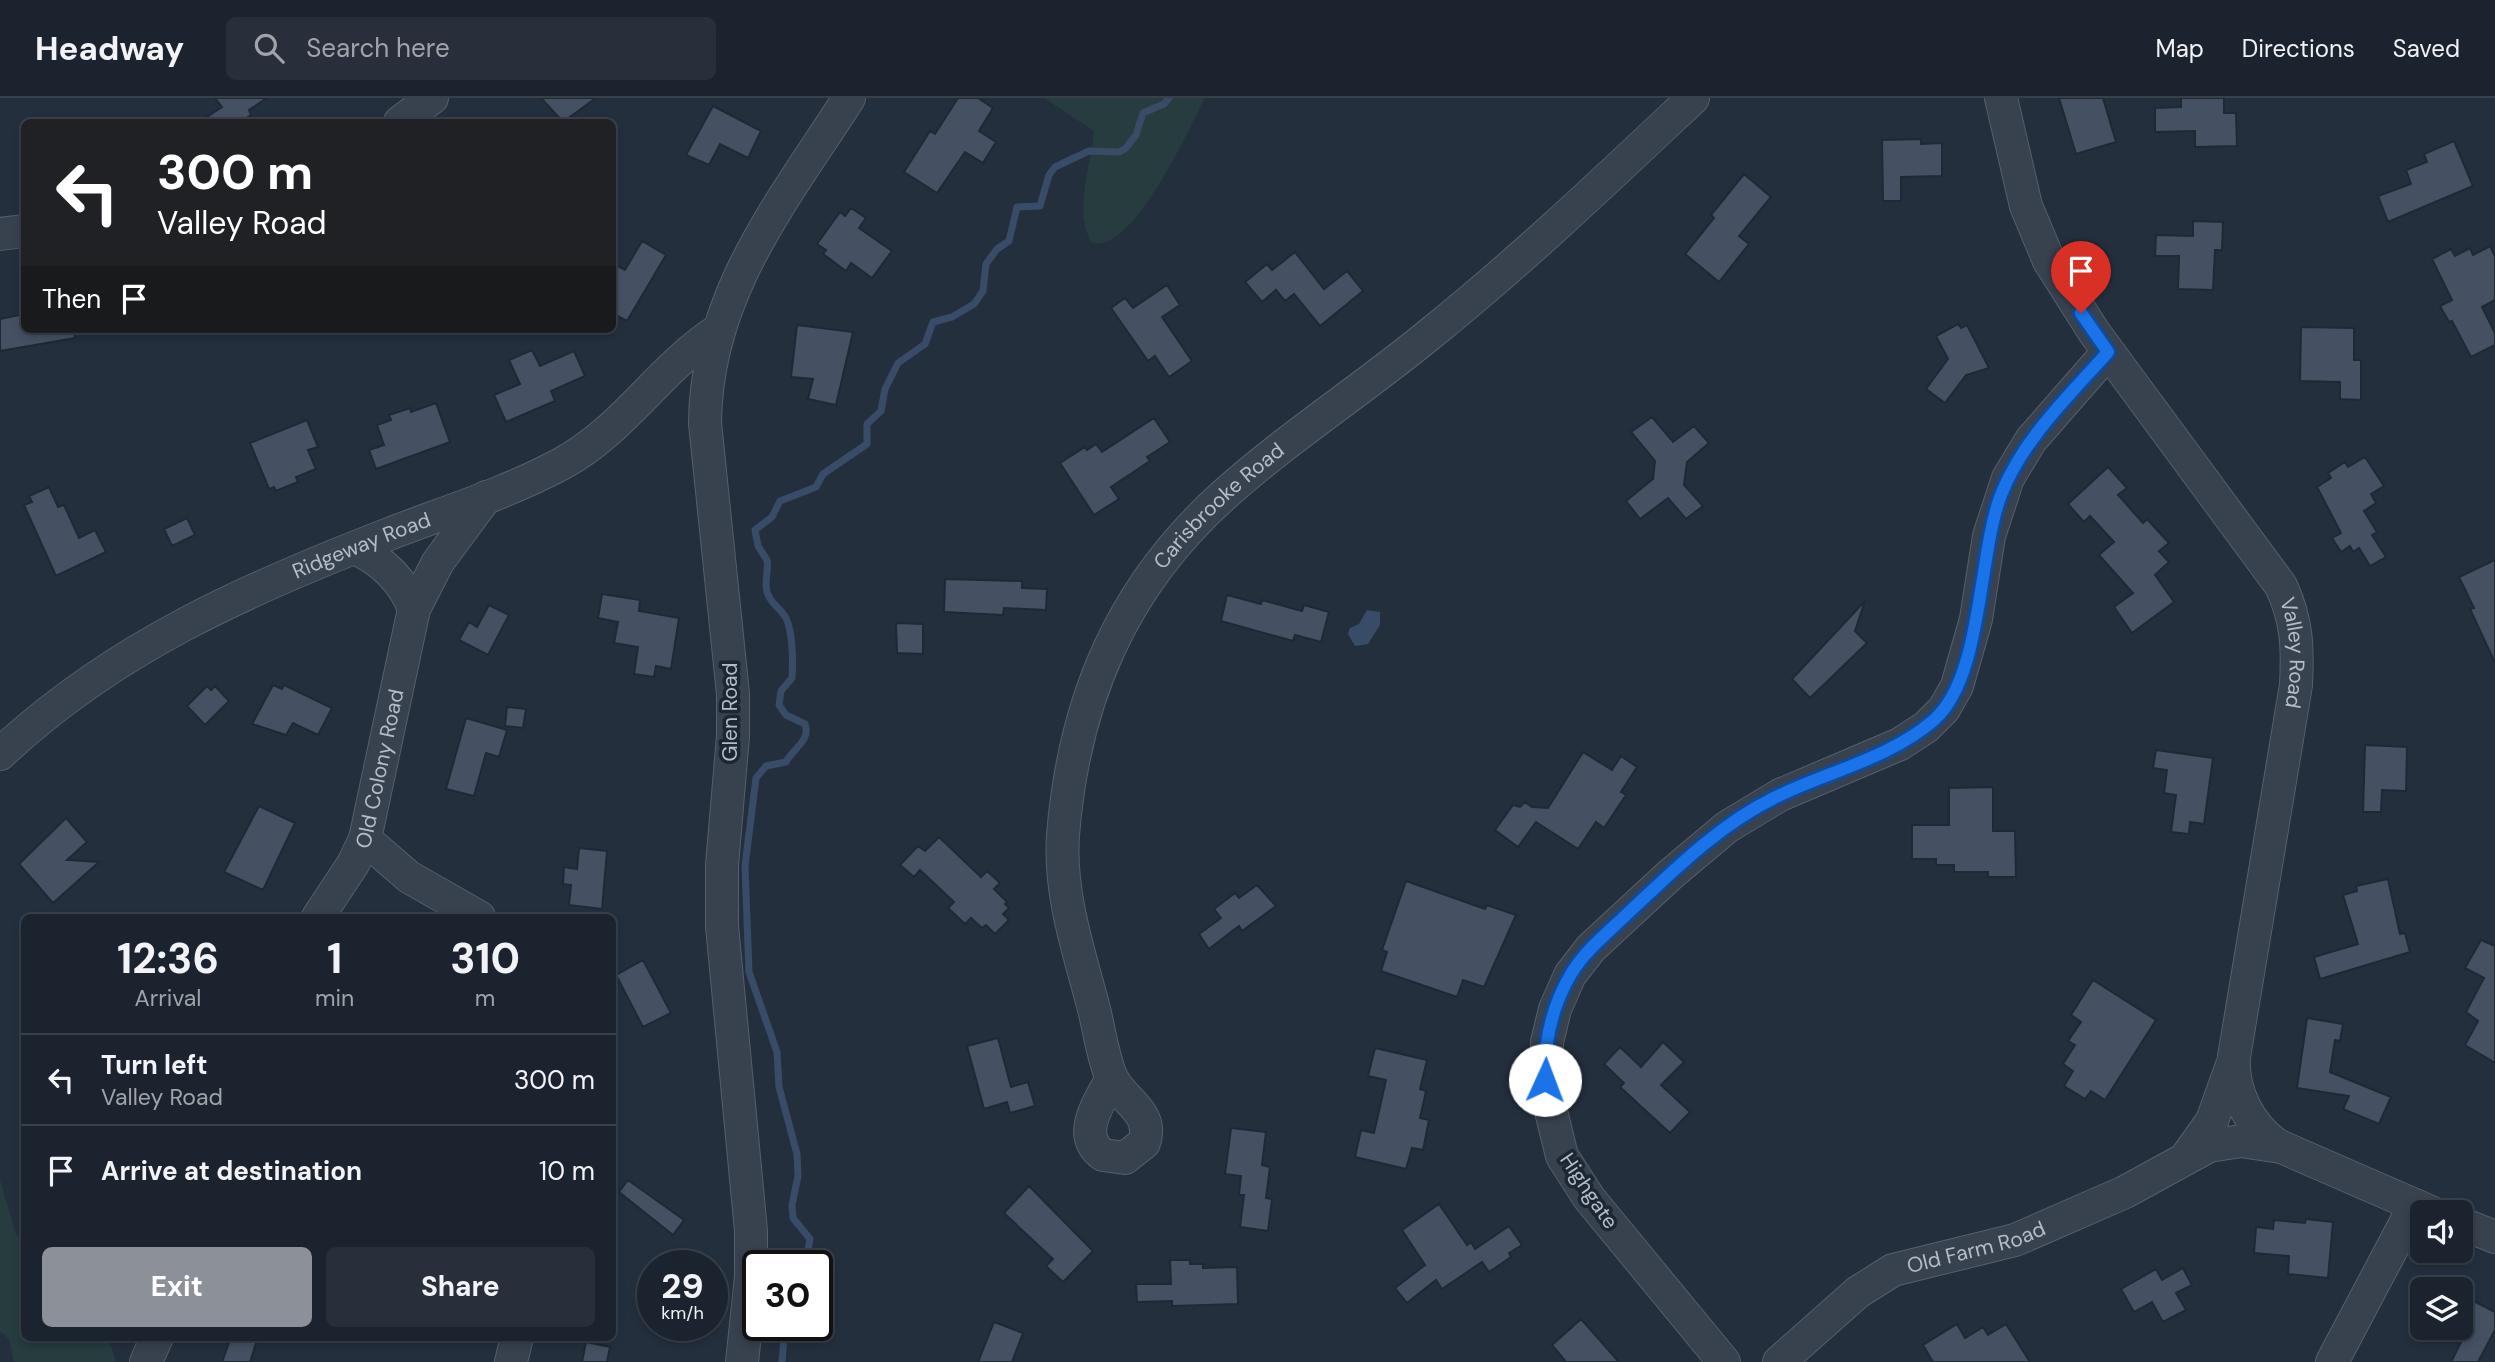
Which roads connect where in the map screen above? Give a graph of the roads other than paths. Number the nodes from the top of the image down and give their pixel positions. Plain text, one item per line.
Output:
1 (432, 98) edge
2 (849, 98) edge
3 (1693, 98) edge
4 (2001, 98) edge
5 (399, 113) edge
6 (21, 231) edge
7 (0, 234) edge
8 (717, 331) junction
9 (2108, 352) junction
10 (487, 496) junction
11 (355, 548) junction
12 (414, 609) junction
13 (0, 754) edge
14 (365, 839) junction
15 (320, 914) edge
16 (474, 914) edge
17 (2234, 1057) junction
18 (1112, 1078) dead end
19 (2283, 1147) junction
20 (2187, 1156) junction
21 (2410, 1203) edge
22 (2473, 1228) edge
23 (2410, 1232) edge
24 (2495, 1237) edge
25 (156, 1341) edge
26 (516, 1341) edge
27 (146, 1362) edge
28 (510, 1362) edge
29 (742, 1362) edge
30 (1724, 1362) edge
31 (1779, 1362) edge
32 (2332, 1362) edge

1 - 5 street
2 - 8 street, Glen Road
3 - 18 street, Carisbrooke Road
4 - 9 street, Valley Road
6 - 7 street
8 - 10 street, Ridgeway Road
8 - 29 street, Glen Road
9 - 17 street, Valley Road
9 - 30 street, Highgate
10 - 11 street, Ridgeway Road
10 - 12 street, Old Colony Road
11 - 12 street
11 - 13 street, Ridgeway Road
12 - 14 street, Old Colony Road
14 - 15 street, Old Colony Road
14 - 16 street
17 - 19 street, Valley Road
17 - 20 street, Old Farm Road
19 - 20 street, Old Farm Road
19 - 21 street, Valley Road
20 - 31 street, Old Farm Road
22 - 24 street
23 - 32 street
25 - 27 street
26 - 28 street

